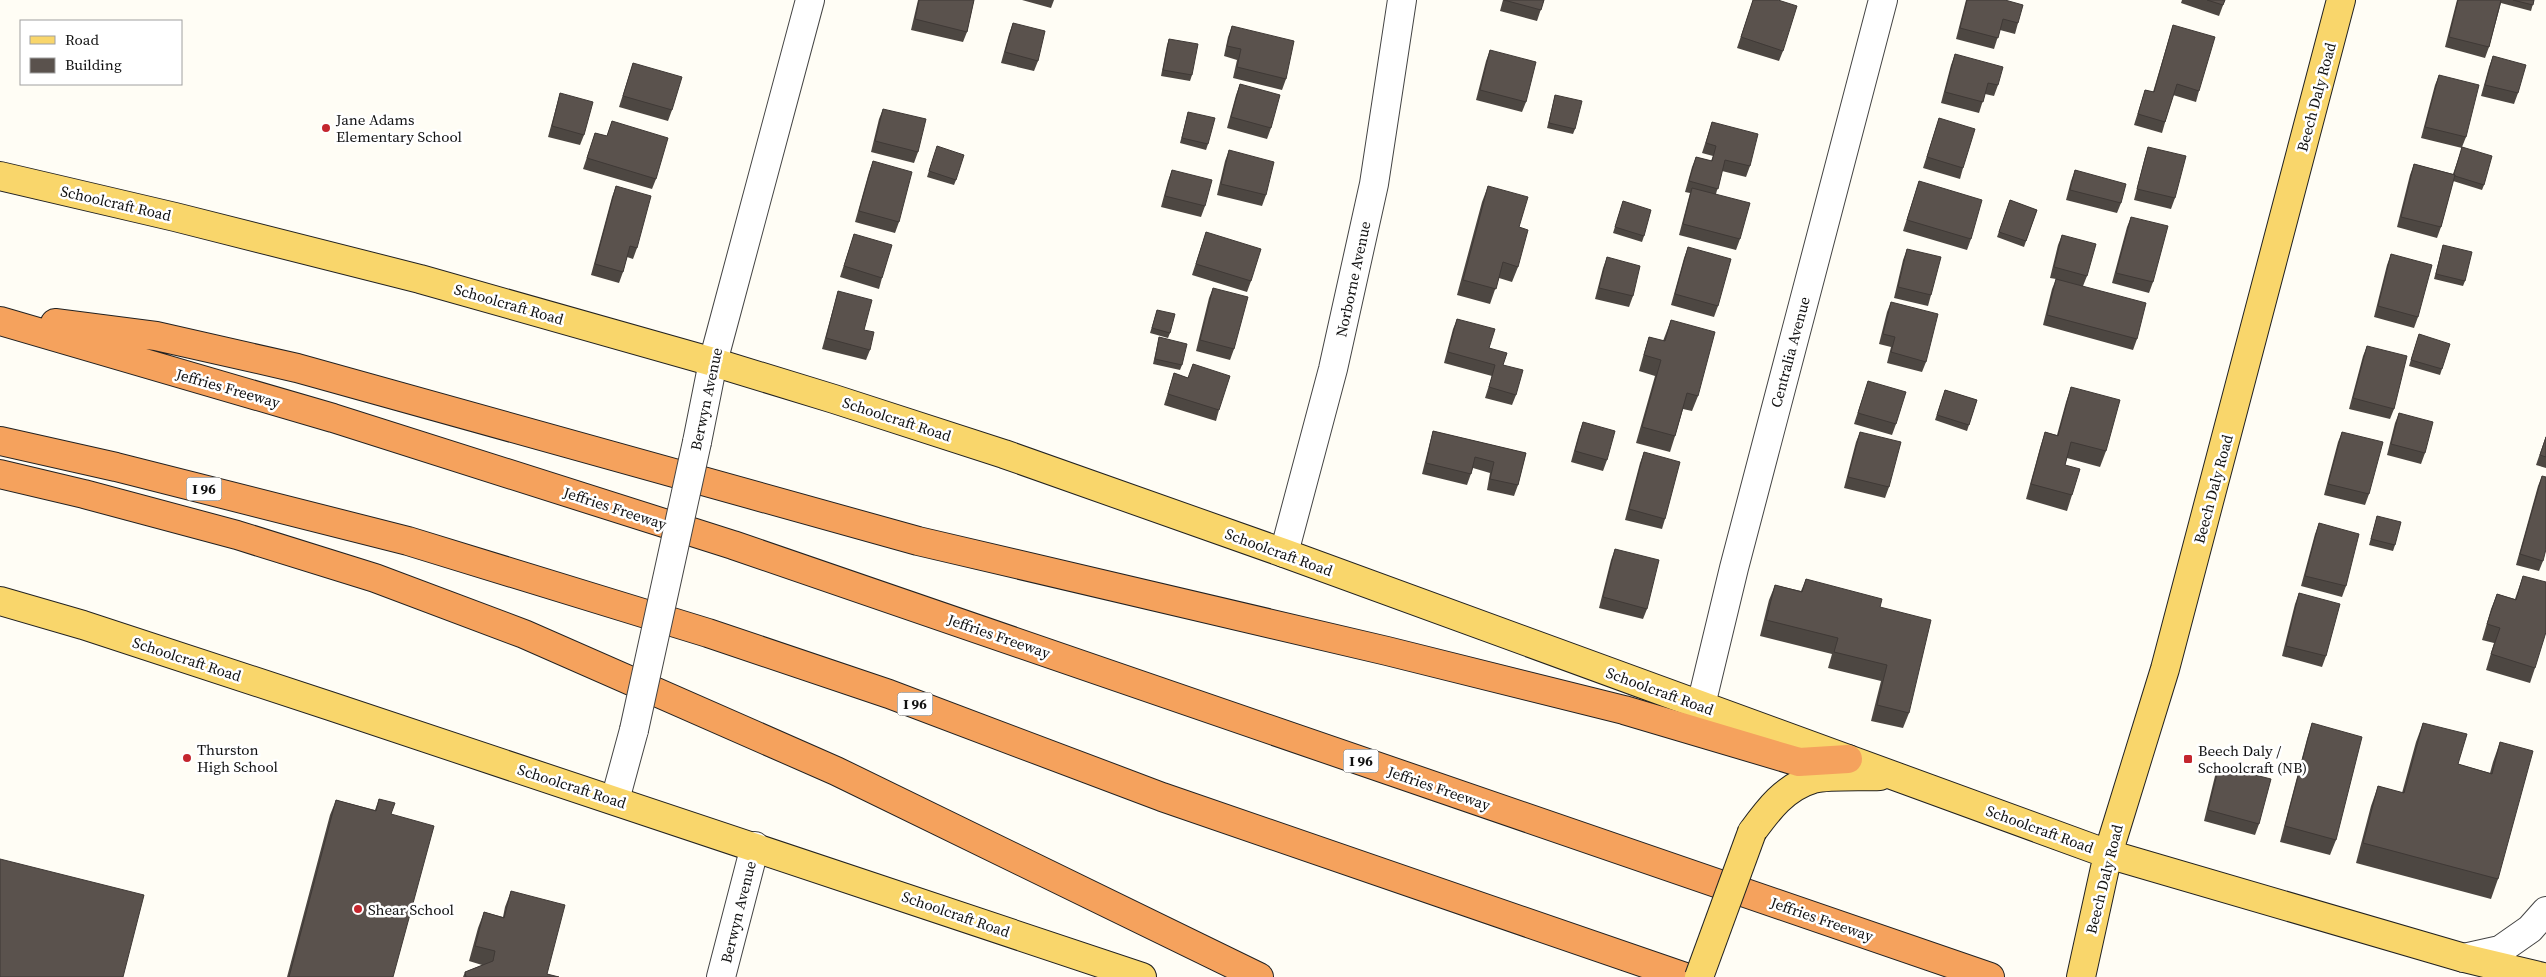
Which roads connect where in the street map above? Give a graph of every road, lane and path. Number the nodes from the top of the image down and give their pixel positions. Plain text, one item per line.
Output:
1 (810, 0) edge
2 (1402, 0) edge
3 (1883, 0) edge
4 (2341, 0) edge
5 (0, 176) edge
6 (0, 317) edge
7 (0, 321) edge
8 (713, 362) junction
9 (0, 441) edge
10 (0, 474) edge
11 (1284, 553) junction
12 (0, 601) edge
13 (1701, 705) junction
14 (1848, 759) junction
15 (1894, 775) junction
16 (615, 800) junction
17 (755, 846) junction
18 (2108, 854) junction
19 (2546, 911) edge
20 (2464, 958) junction
21 (721, 977) edge
22 (1142, 977) edge
23 (1259, 977) edge
24 (1685, 977) edge
25 (1699, 977) edge
26 (1990, 977) edge
27 (2081, 977) edge
28 (2494, 977) edge
29 (2543, 977) edge

1 - 8 street, Berwyn Avenue
2 - 11 street, Norborne Avenue
3 - 13 street, Centralia Avenue
4 - 18 main road, Beech Daly Road
5 - 8 main road, Schoolcraft Road
6 - 14 highway
7 - 26 highway, Jeffries Freeway / I 96
8 - 11 main road, Schoolcraft Road
8 - 16 street, Berwyn Avenue, bridge
9 - 24 highway, I 96
10 - 23 highway
11 - 13 main road, Schoolcraft Road
12 - 16 main road, Schoolcraft Road
13 - 14 main road, Schoolcraft Road
14 - 15 main road, Schoolcraft Road
15 - 18 main road, Schoolcraft Road
15 - 25 main road, bridge
16 - 17 main road, Schoolcraft Road
17 - 21 street, Berwyn Avenue
17 - 22 main road, Schoolcraft Road
18 - 20 main road, Schoolcraft Road
18 - 27 main road, Beech Daly Road
19 - 20 street
20 - 28 main road
20 - 29 main road, Schoolcraft Road

